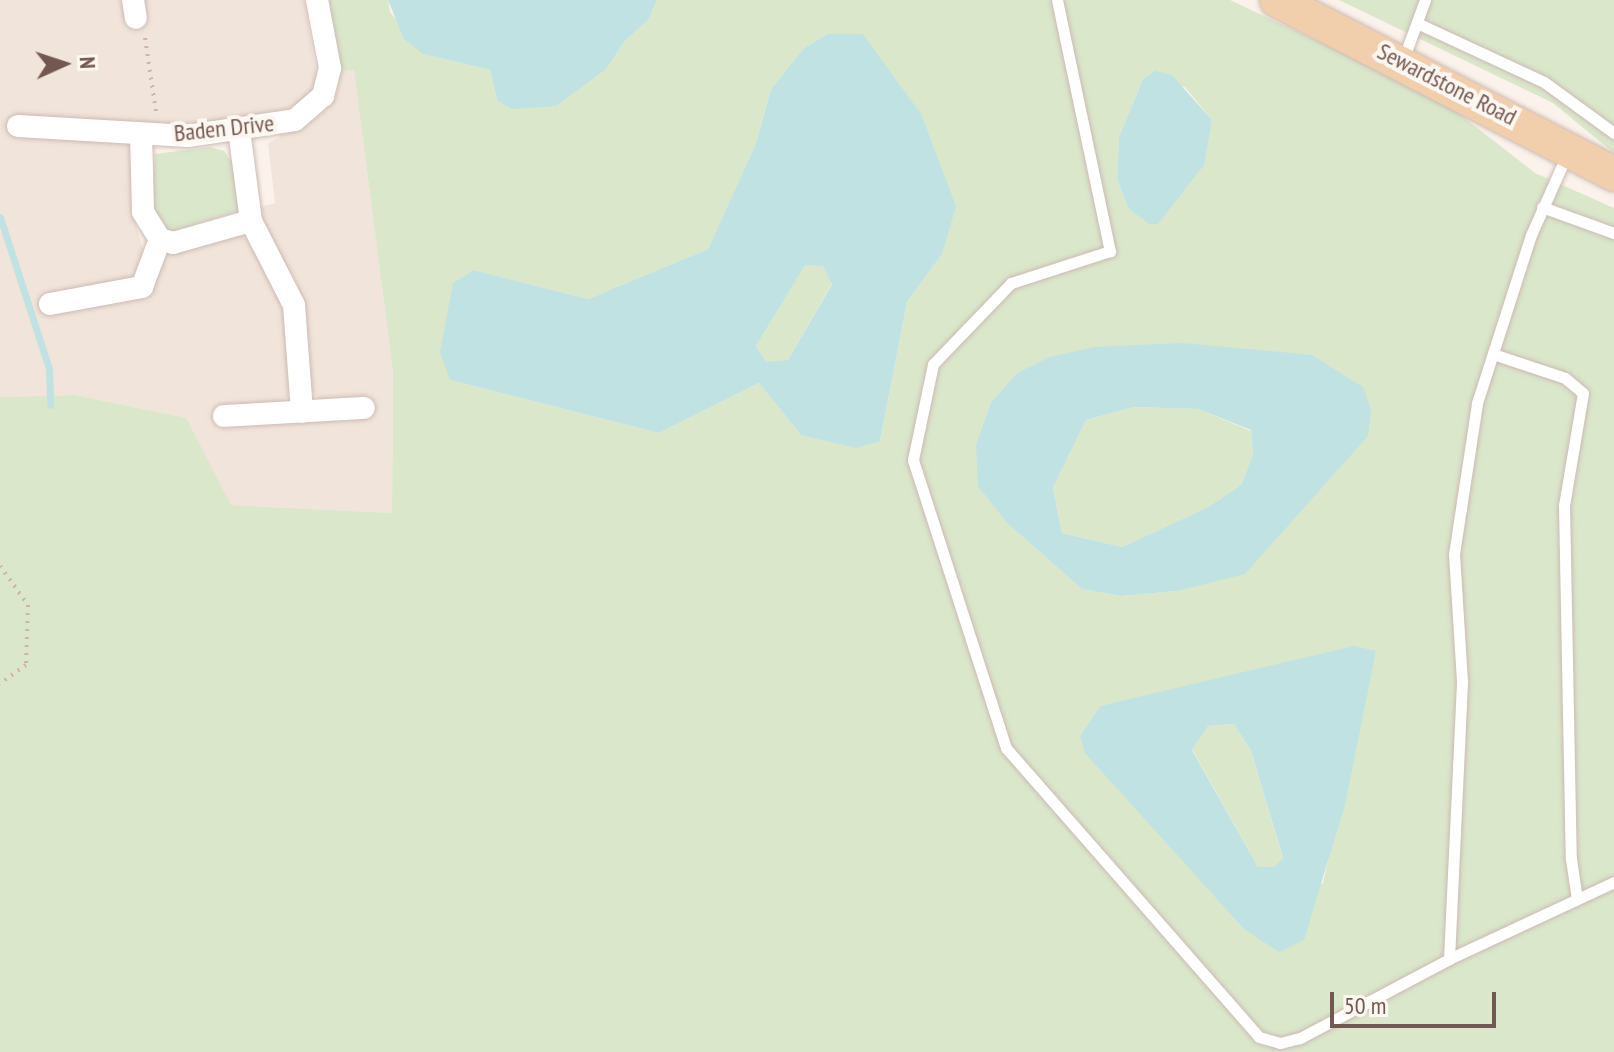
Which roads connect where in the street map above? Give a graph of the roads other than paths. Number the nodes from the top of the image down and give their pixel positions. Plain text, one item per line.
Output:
1 (317, 0) edge
2 (1057, 0) edge
3 (1277, 0) edge
4 (1425, 0) edge
5 (1417, 23) junction
6 (1403, 61) junction
7 (18, 126) dead end
8 (239, 130) junction
9 (1614, 133) edge
10 (149, 135) junction
11 (1570, 148) junction
12 (1614, 174) edge
13 (1542, 207) junction
14 (251, 221) junction
15 (1614, 233) edge
16 (160, 239) junction
17 (50, 304) dead end
18 (1493, 354) junction
19 (364, 408) dead end
20 (302, 412) junction
21 (224, 416) dead end
22 (1614, 882) edge
23 (1577, 899) junction
24 (1449, 959) junction

1 - 8 street, Baden Drive
2 - 24 lane
3 - 6 main road, Sewardstone Road
4 - 5 lane
5 - 6 lane
5 - 9 lane
6 - 11 main road, Sewardstone Road
7 - 10 street, Baden Drive
8 - 10 street, Baden Drive
8 - 14 street
10 - 16 street
11 - 12 main road, Sewardstone Road
11 - 13 lane
13 - 15 lane
13 - 18 lane
14 - 16 street
14 - 20 street
16 - 17 street
18 - 23 lane
18 - 24 lane
19 - 20 street
20 - 21 street
22 - 23 lane
23 - 24 lane

